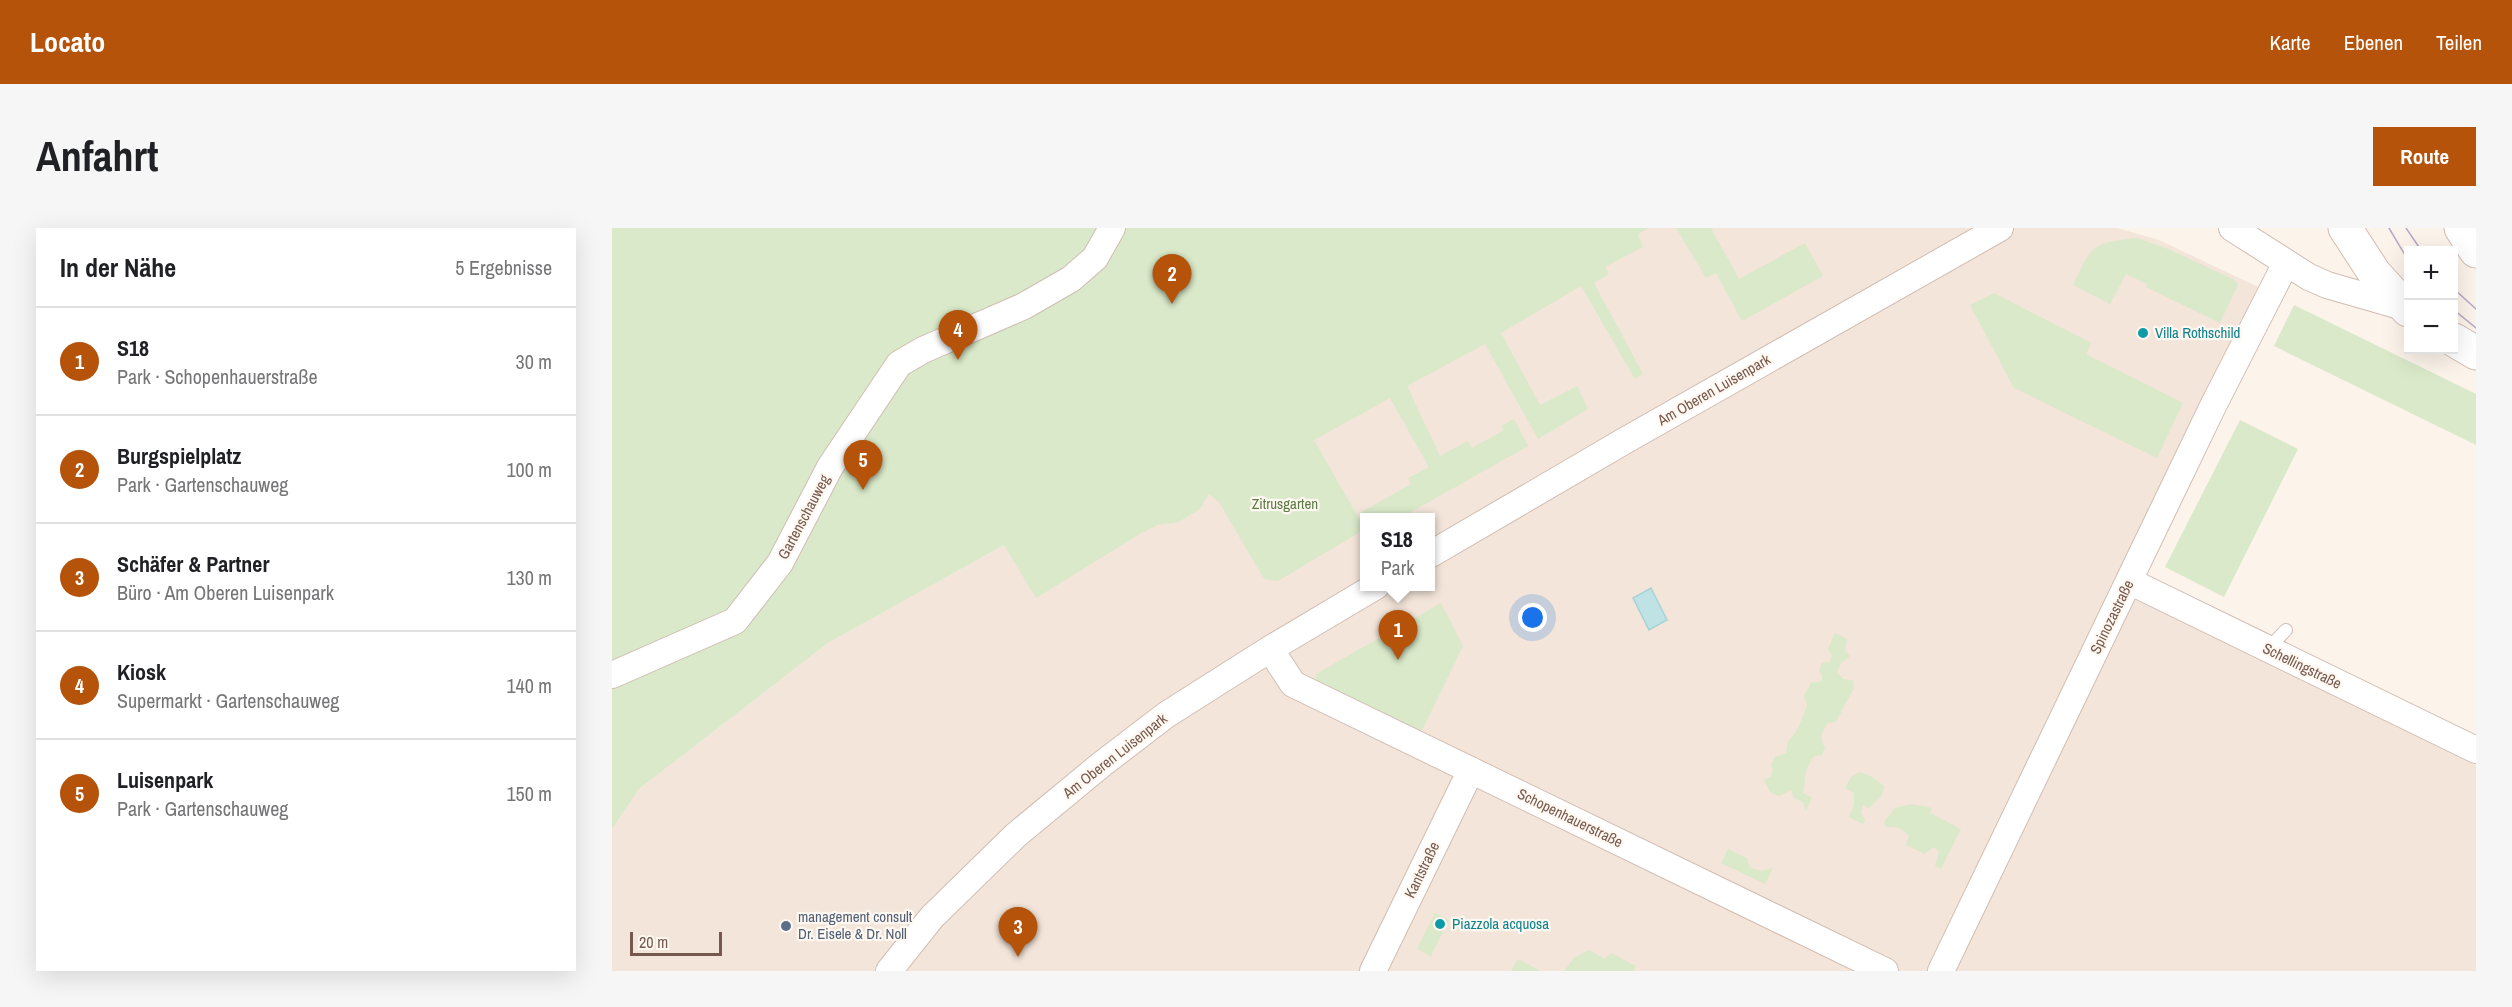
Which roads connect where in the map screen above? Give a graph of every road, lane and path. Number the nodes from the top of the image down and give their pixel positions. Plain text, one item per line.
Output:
1 (1112, 228) edge
2 (2000, 228) edge
3 (2232, 228) edge
4 (2345, 228) edge
5 (2461, 228) edge
6 (2476, 250) edge
7 (2286, 263) junction
8 (2404, 305) edge
9 (2404, 308) edge
10 (2458, 342) edge
11 (2476, 353) edge
12 (1435, 552) edge
13 (2129, 581) junction
14 (1368, 591) edge
15 (2286, 630) dead end
16 (1269, 649) junction
17 (2268, 649) junction
18 (612, 675) edge
19 (2476, 750) edge
20 (1471, 770) junction
21 (889, 971) edge
22 (1373, 971) edge
23 (1885, 971) edge
24 (1941, 971) edge

1 - 18 street, Gartenschauweg
2 - 12 street, Am Oberen Luisenpark
3 - 7 street
4 - 8 main road
5 - 6 main road
7 - 9 street
7 - 13 street, Spinozastraße
10 - 11 main road
13 - 17 street, Schellingstraße
13 - 24 street, Spinozastraße
14 - 16 street, Am Oberen Luisenpark
15 - 17 lane
16 - 20 street, Schopenhauerstraße
16 - 21 street, Am Oberen Luisenpark
17 - 19 street, Schellingstraße
20 - 22 street, Kantstraße
20 - 23 street, Schopenhauerstraße

